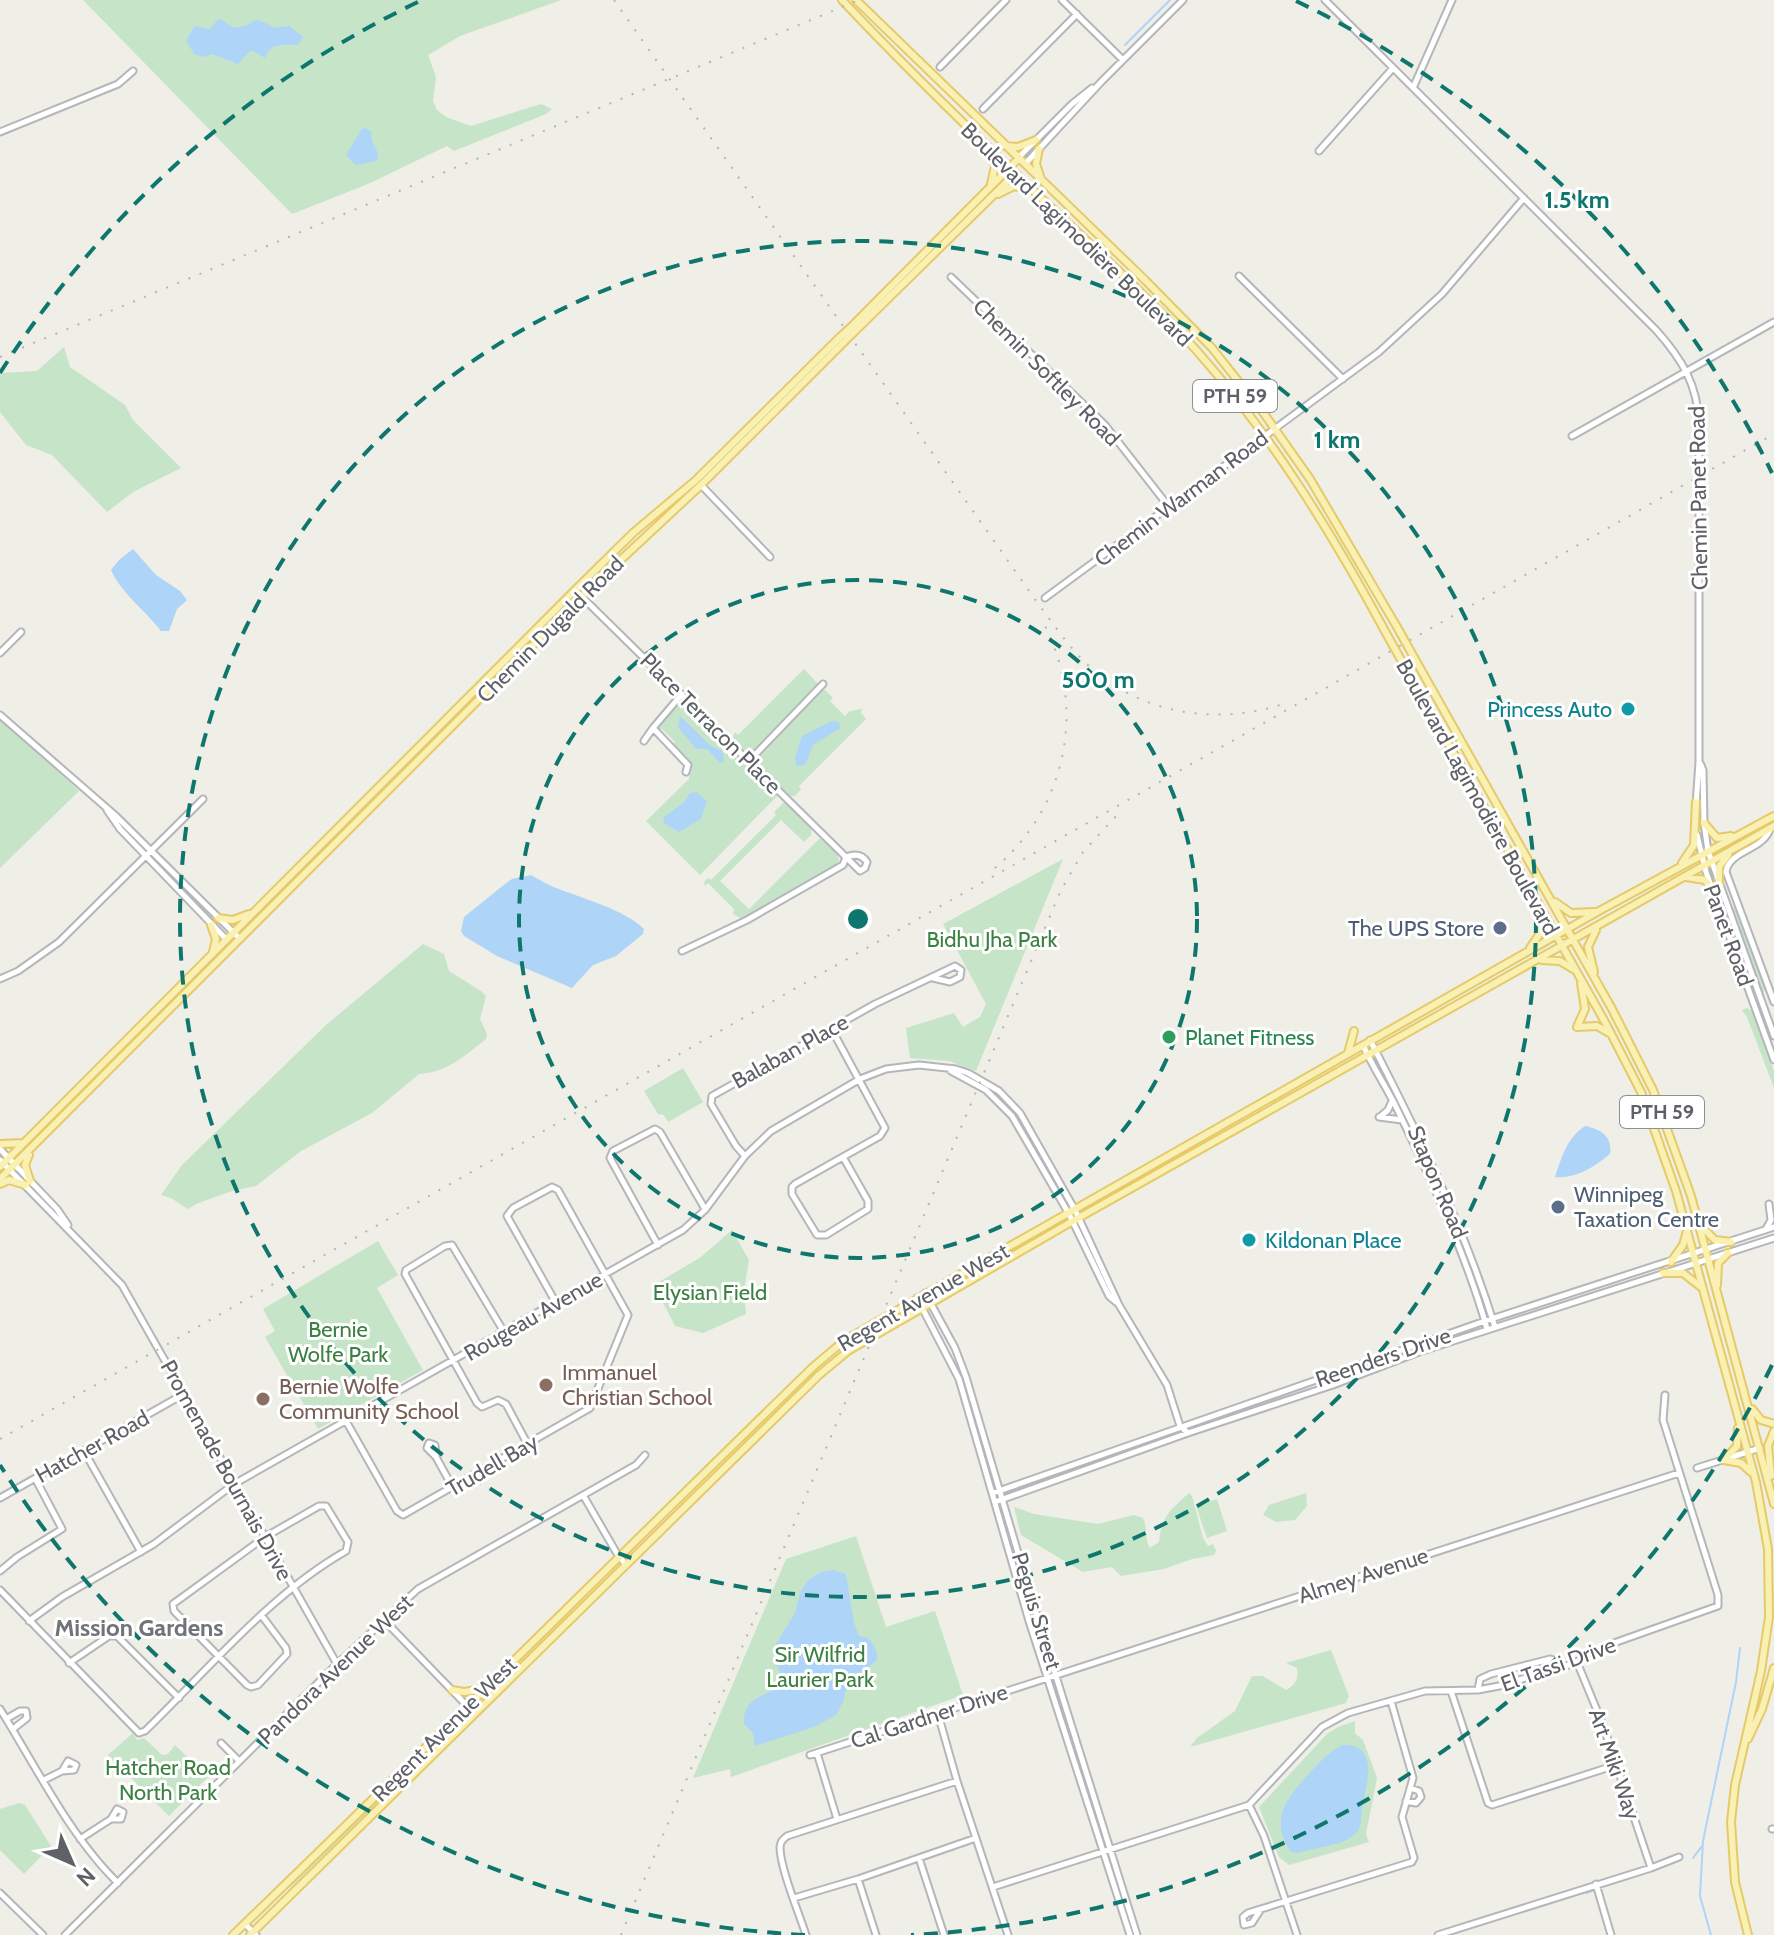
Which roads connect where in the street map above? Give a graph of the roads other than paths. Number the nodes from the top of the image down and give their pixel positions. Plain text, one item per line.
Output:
1 (842, 0) edge
2 (856, 0) edge
3 (1006, 0) edge
4 (1062, 0) edge
5 (1183, 0) edge
6 (1325, 0) edge
7 (1452, 0) edge
8 (1077, 14) junction
9 (1123, 60) junction
10 (940, 67) dead end
11 (1393, 68) junction
12 (133, 71) dead end
13 (1102, 81) junction
14 (1413, 88) junction
15 (983, 109) dead end
16 (0, 132) edge
17 (1036, 140) junction
18 (1005, 146) junction
19 (988, 147) junction
20 (1039, 149) junction
21 (1319, 151) dead end
22 (1018, 159) junction
23 (1024, 165) junction
24 (1009, 167) junction
25 (1015, 173) junction
26 (1043, 182) junction
27 (989, 187) junction
28 (1038, 195) junction
29 (991, 197) junction
30 (1524, 198) junction
31 (1239, 276) dead end
32 (951, 277) dead end
33 (1774, 322) edge
34 (850, 331) junction
35 (842, 340) junction
36 (1688, 372) junction
37 (1343, 379) junction
38 (1275, 428) junction
39 (1265, 436) junction
40 (1572, 436) dead end
41 (701, 485) junction
42 (1169, 507) junction
43 (770, 557) dead end
44 (575, 590) junction
45 (582, 596) junction
46 (1045, 598) dead end
47 (21, 632) dead end
48 (0, 653) edge
49 (823, 684) dead end
50 (682, 694) junction
51 (0, 715) edge
52 (653, 728) junction
53 (644, 741) dead end
54 (749, 761) junction
55 (686, 772) dead end
56 (1700, 785) junction
57 (203, 799) dead end
58 (1696, 802) junction
59 (1774, 816) edge
60 (1766, 821) junction
61 (1704, 823) junction
62 (1772, 827) edge
63 (1746, 832) junction
64 (1708, 851) junction
65 (1735, 852) junction
66 (149, 853) junction
67 (1701, 856) junction
68 (1712, 862) junction
69 (1704, 866) junction
70 (1678, 868) junction
71 (1686, 877) junction
72 (1719, 884) junction
73 (1712, 889) junction
74 (1549, 897) junction
75 (1536, 900) junction
76 (1726, 903) junction
77 (1739, 906) junction
78 (256, 910) junction
79 (1599, 911) junction
80 (218, 918) junction
81 (211, 925) junction
82 (1599, 926) junction
83 (1567, 929) junction
84 (233, 933) junction
85 (1556, 935) junction
86 (240, 939) junction
87 (226, 940) junction
88 (1573, 940) junction
89 (233, 946) junction
90 (1562, 946) junction
91 (682, 951) dead end
92 (1527, 952) junction
93 (212, 954) junction
94 (1538, 960) junction
95 (1578, 974) junction
96 (933, 978) junction
97 (0, 979) edge
98 (1597, 983) junction
99 (1771, 993) edge
100 (1760, 998) junction
101 (1752, 1001) junction
102 (1774, 1002) edge
103 (1436, 1003) junction
104 (1443, 1014) junction
105 (831, 1028) junction
106 (1354, 1031) dead end
107 (1612, 1035) junction
108 (1774, 1036) edge
109 (1370, 1040) junction
110 (1363, 1045) junction
111 (1376, 1052) junction
112 (1348, 1053) junction
113 (1368, 1056) junction
114 (1774, 1060) edge
115 (860, 1079) junction
116 (1392, 1101) junction
117 (1397, 1108) junction
118 (1406, 1108) junction
119 (1402, 1120) junction
120 (1228, 1123) junction
121 (1215, 1129) junction
122 (1419, 1135) junction
123 (1223, 1137) junction
124 (1410, 1140) junction
125 (24, 1143) junction
126 (1209, 1144) junction
127 (0, 1147) edge
128 (33, 1148) junction
129 (1172, 1155) junction
130 (745, 1156) junction
131 (843, 1157) junction
132 (3, 1162) edge
133 (1171, 1166) junction
134 (12, 1167) junction
135 (1147, 1169) junction
136 (1161, 1172) junction
137 (1138, 1175) junction
138 (0, 1182) edge
139 (1142, 1182) junction
140 (28, 1183) junction
141 (1447, 1198) junction
142 (1438, 1201) junction
143 (705, 1210) junction
144 (1774, 1213) edge
145 (1074, 1216) junction
146 (1698, 1223) junction
147 (1774, 1227) edge
148 (1687, 1231) junction
149 (1763, 1231) junction
150 (1774, 1236) edge
151 (1731, 1242) junction
152 (658, 1245) junction
153 (1705, 1250) junction
154 (1728, 1253) junction
155 (1695, 1259) junction
156 (1708, 1259) junction
157 (1671, 1262) junction
158 (1663, 1273) junction
159 (606, 1274) junction
160 (1703, 1289) junction
161 (1717, 1292) junction
162 (924, 1293) junction
163 (917, 1297) junction
164 (1573, 1298) junction
165 (930, 1302) junction
166 (556, 1303) junction
167 (921, 1307) junction
168 (1489, 1307) junction
169 (1506, 1316) junction
170 (1493, 1320) junction
171 (1485, 1321) junction
172 (1495, 1327) junction
173 (1487, 1329) junction
174 (504, 1332) junction
175 (453, 1361) junction
176 (184, 1394) junction
177 (1665, 1395) dead end
178 (1746, 1397) junction
179 (777, 1401) junction
180 (785, 1408) junction
181 (1736, 1408) junction
182 (346, 1421) junction
183 (1774, 1424) edge
184 (1180, 1426) junction
185 (1774, 1431) edge
186 (1188, 1433) junction
187 (528, 1445) junction
188 (1760, 1448) junction
189 (84, 1451) junction
190 (1748, 1452) junction
191 (645, 1455) dead end
192 (436, 1457) dead end
193 (1724, 1460) junction
194 (1697, 1468) dead end
195 (1679, 1473) junction
196 (35, 1478) junction
197 (696, 1479) junction
198 (1756, 1482) junction
199 (234, 1484) junction
200 (453, 1488) junction
201 (1770, 1488) junction
202 (1001, 1491) junction
203 (993, 1493) junction
204 (583, 1495) junction
205 (697, 1495) junction
206 (0, 1498) edge
207 (1003, 1499) junction
208 (995, 1502) junction
209 (1774, 1504) edge
210 (265, 1537) junction
211 (141, 1552) junction
212 (618, 1556) junction
213 (626, 1565) junction
214 (0, 1571) edge
215 (293, 1588) junction
216 (0, 1590) edge
217 (262, 1616) junction
218 (384, 1620) junction
219 (29, 1621) junction
220 (220, 1657) junction
221 (1577, 1662) junction
222 (69, 1663) junction
223 (337, 1664) junction
224 (1560, 1668) junction
225 (1774, 1668) edge
226 (1056, 1674) junction
227 (1047, 1677) junction
228 (487, 1688) junction
229 (452, 1690) junction
230 (1478, 1690) junction
231 (1451, 1691) junction
232 (179, 1698) junction
233 (1391, 1701) junction
234 (0, 1709) edge
235 (472, 1710) junction
236 (938, 1714) junction
237 (6, 1719) junction
238 (13, 1729) junction
239 (221, 1743) dead end
240 (239, 1761) junction
241 (1740, 1761) junction
242 (1616, 1765) junction
243 (62, 1771) dead end
244 (44, 1780) junction
245 (957, 1781) junction
246 (1410, 1788) junction
247 (1406, 1801) junction
248 (1249, 1805) junction
249 (111, 1819) dead end
250 (837, 1819) junction
251 (976, 1838) junction
252 (80, 1839) junction
253 (1111, 1849) junction
254 (1103, 1852) junction
255 (1679, 1857) dead end
256 (919, 1858) junction
257 (1651, 1868) junction
258 (858, 1879) junction
259 (118, 1883) junction
260 (1596, 1884) junction
261 (993, 1887) junction
262 (0, 1893) edge
263 (794, 1898) junction
264 (1286, 1902) junction
265 (1261, 1909) dead end
266 (245, 1924) junction
267 (253, 1934) edge
268 (43, 1935) edge
269 (65, 1935) edge
270 (233, 1935) edge
271 (806, 1935) edge
272 (876, 1935) edge
273 (944, 1935) edge
274 (1008, 1935) edge
275 (1130, 1935) edge
276 (1137, 1935) edge
277 (1297, 1935) edge
278 (1438, 1935) edge
279 (1611, 1935) edge
280 (1748, 1935) edge

1 - 19 main road, Boulevard Lagimodière Boulevard / PTH 59
2 - 18 main road, Boulevard Lagimodière Boulevard / PTH 59
3 - 10 street
4 - 8 street
5 - 9 street, Chemin Dugald Road
6 - 11 street, Chemin Panet Road
7 - 14 street
8 - 9 street
8 - 15 street
9 - 13 street, Chemin Dugald Road
11 - 14 street, Chemin Panet Road
11 - 21 street
12 - 16 street
13 - 17 street, Chemin Dugald Road
13 - 20 street, Chemin Dugald Road
14 - 30 street, Chemin Panet Road
17 - 18 main road
17 - 22 street, Chemin Dugald Road
18 - 22 main road, Boulevard Lagimodière Boulevard / PTH 59
19 - 24 main road, Boulevard Lagimodière Boulevard / PTH 59
19 - 27 main road
20 - 23 street, Chemin Dugald Road
20 - 26 main road
22 - 23 main road, Boulevard Lagimodière Boulevard / PTH 59
22 - 24 main road, Chemin Dugald Road
23 - 25 main road, Chemin Dugald Road
23 - 26 main road, Boulevard Lagimodière Boulevard / PTH 59
24 - 25 main road, Boulevard Lagimodière Boulevard / PTH 59
24 - 27 main road, Chemin Dugald Road
25 - 28 main road, Boulevard Lagimodière Boulevard / PTH 59
25 - 29 main road, Chemin Dugald Road
26 - 38 main road, Boulevard Lagimodière Boulevard / PTH 59
27 - 34 main road, Chemin Dugald Road
28 - 29 main road
28 - 39 main road, Boulevard Lagimodière Boulevard / PTH 59
29 - 34 main road, Chemin Dugald Road
30 - 36 street, Chemin Panet Road
30 - 37 street, Chemin Warman Road
31 - 37 street
32 - 42 street, Chemin Softley Road
33 - 36 street
34 - 35 main road, Chemin Dugald Road, bridge
35 - 41 main road, Chemin Dugald Road
35 - 44 main road, Chemin Dugald Road
36 - 40 street
36 - 56 street, Chemin Panet Road
37 - 38 street, Chemin Warman Road
38 - 39 street, Chemin Warman Road
38 - 74 main road, Boulevard Lagimodière Boulevard / PTH 59, bridge
39 - 42 street, Chemin Warman Road
39 - 75 main road, Boulevard Lagimodière Boulevard / PTH 59, bridge
41 - 43 street
41 - 45 main road, Chemin Dugald Road
42 - 46 street, Chemin Warman Road
44 - 45 street, Place Terracon Place
44 - 78 main road, Chemin Dugald Road
45 - 50 street, Place Terracon Place
45 - 86 main road, Chemin Dugald Road
47 - 48 street
49 - 54 street
50 - 52 street
50 - 54 street, Place Terracon Place
51 - 66 street
52 - 53 street
52 - 55 street
54 - 91 street, Place Terracon Place
56 - 58 street, Chemin Panet Road
56 - 61 street, Chemin Panet Road
57 - 66 street
58 - 67 street, Chemin Panet Road
58 - 70 main road
59 - 60 main road, Regent Avenue West
60 - 62 main road
60 - 63 main road, Regent Avenue West
61 - 63 main road
61 - 64 street, Chemin Panet Road
62 - 65 main road, Regent Avenue West
63 - 64 main road, Regent Avenue West
64 - 67 main road, Regent Avenue West
64 - 68 street, Panet Road
65 - 68 main road, Regent Avenue West
65 - 72 main road
65 - 77 street
66 - 80 street
66 - 81 street
66 - 97 street
67 - 69 street, Panet Road
67 - 70 main road, Regent Avenue West
68 - 69 main road, Regent Avenue West
68 - 72 street, Panet Road
69 - 71 main road, Regent Avenue West
69 - 73 street, Panet Road
70 - 79 main road, Regent Avenue West
71 - 73 main road
71 - 82 main road, Regent Avenue West
72 - 76 street, Panet Road
73 - 101 street, Panet Road
74 - 79 main road
74 - 83 main road, Boulevard Lagimodière Boulevard / PTH 59
75 - 85 main road, Boulevard Lagimodière Boulevard / PTH 59
75 - 92 main road
76 - 77 street
76 - 100 street, Panet Road
77 - 99 street
78 - 80 main road
78 - 84 main road, Chemin Dugald Road
79 - 83 main road, Regent Avenue West
80 - 84 street
81 - 87 street
81 - 93 main road
82 - 88 main road, Regent Avenue West
82 - 98 main road
83 - 85 main road, Regent Avenue West
83 - 88 main road, Boulevard Lagimodière Boulevard / PTH 59
84 - 86 street
84 - 87 main road, Chemin Dugald Road
85 - 90 main road, Boulevard Lagimodière Boulevard / PTH 59
85 - 92 main road, Regent Avenue West
86 - 89 main road, Chemin Dugald Road
87 - 89 street
87 - 93 main road, Chemin Dugald Road
88 - 90 main road, Regent Avenue West
88 - 98 main road, Boulevard Lagimodière Boulevard / PTH 59
89 - 128 main road, Chemin Dugald Road
90 - 94 main road, Regent Avenue West
90 - 95 main road, Boulevard Lagimodière Boulevard / PTH 59
92 - 103 main road, Regent Avenue West
93 - 125 main road, Chemin Dugald Road
94 - 95 main road
94 - 104 main road, Regent Avenue West
95 - 107 main road, Boulevard Lagimodière Boulevard / PTH 59
95 - 107 main road
96 - 96 street, Balaban Place
96 - 105 street, Balaban Place
98 - 146 main road, Boulevard Lagimodière Boulevard / PTH 59
99 - 100 street
99 - 102 street
100 - 101 street
100 - 108 street, Panet Road
101 - 114 street, Panet Road
103 - 104 main road
103 - 109 main road, Regent Avenue West
104 - 111 main road, Regent Avenue West
105 - 115 street
105 - 130 street, Balaban Place
106 - 112 main road
107 - 148 main road, Boulevard Lagimodière Boulevard / PTH 59
109 - 110 main road, Regent Avenue West
109 - 111 street, Stapon Road
110 - 112 main road, Regent Avenue West
110 - 113 street, Stapon Road
111 - 113 main road, Regent Avenue West
111 - 118 street, Stapon Road
112 - 120 main road, Regent Avenue West
113 - 116 street, Stapon Road
113 - 123 main road, Regent Avenue West
115 - 130 street, Rougeau Avenue
115 - 131 street
115 - 145 street, Rougeau Avenue
116 - 117 street, Stapon Road
116 - 119 street
117 - 118 street
117 - 119 street, Stapon Road
118 - 122 street, Stapon Road
119 - 124 street, Stapon Road
120 - 121 main road, Regent Avenue West
120 - 123 main road
121 - 126 main road
121 - 129 main road, Regent Avenue West
122 - 124 street
122 - 141 street, Stapon Road
123 - 126 main road, Regent Avenue West
124 - 142 street, Stapon Road
125 - 127 main road
125 - 132 main road, Chemin Dugald Road
126 - 133 main road, Regent Avenue West
127 - 132 street
128 - 134 main road, Chemin Dugald Road
128 - 140 main road
129 - 133 main road
129 - 135 main road, Regent Avenue West
130 - 143 street, Rougeau Avenue
131 - 131 street
132 - 134 street
133 - 136 main road, Regent Avenue West
134 - 138 main road, Chemin Dugald Road
134 - 140 street
135 - 136 main road
135 - 137 main road, Regent Avenue West
136 - 139 main road, Regent Avenue West
137 - 139 main road
137 - 145 main road, Regent Avenue West
138 - 140 main road
139 - 145 main road, Regent Avenue West
140 - 176 street, Promenade Bournais Drive
141 - 142 street
141 - 168 street, Stapon Road
142 - 171 street, Stapon Road
143 - 152 street, Rougeau Avenue
143 - 152 street
144 - 149 street
145 - 162 main road, Regent Avenue West
145 - 165 main road, Regent Avenue West
145 - 184 street, Rougeau Avenue
146 - 151 main road
146 - 153 main road, Boulevard Lagimodière Boulevard / PTH 59
147 - 149 street, Reenders Drive
148 - 155 main road, Boulevard Lagimodière Boulevard / PTH 59
148 - 157 main road
149 - 151 street, Reenders Drive
150 - 154 street, Reenders Drive
151 - 153 street, Reenders Drive
152 - 159 street, Rougeau Avenue
153 - 155 street, Reenders Drive
153 - 156 main road, Boulevard Lagimodière Boulevard / PTH 59
154 - 156 street, Reenders Drive
154 - 161 main road
155 - 156 street, Reenders Drive
155 - 157 street, Reenders Drive
155 - 158 street, Reenders Drive
155 - 160 main road, Boulevard Lagimodière Boulevard / PTH 59
156 - 161 main road, Boulevard Lagimodière Boulevard / PTH 59
157 - 164 street, Reenders Drive
158 - 160 main road
158 - 164 street, Reenders Drive
159 - 166 street, Rougeau Avenue
159 - 166 street, Trudell Bay
159 - 187 street, Trudell Bay
160 - 181 main road, Boulevard Lagimodière Boulevard / PTH 59
161 - 178 main road, Boulevard Lagimodière Boulevard / PTH 59
162 - 163 main road, Regent Avenue West
162 - 165 street, Peguis Street
163 - 167 street, Peguis Street
163 - 179 main road, Regent Avenue West
164 - 169 street, Reenders Drive
164 - 172 street, Reenders Drive
165 - 167 main road, Regent Avenue West
165 - 202 street, Peguis Street
166 - 174 street, Rougeau Avenue
167 - 180 main road, Regent Avenue West
167 - 203 street, Peguis Street
168 - 169 street
168 - 170 street, Stapon Road
169 - 170 street, Reenders Drive
170 - 171 street, Reenders Drive
170 - 172 street, Stapon Road
171 - 173 street, Stapon Road
171 - 184 street, Reenders Drive
172 - 173 street, Reenders Drive
173 - 186 street, Reenders Drive
174 - 175 street, Rougeau Avenue
174 - 175 street
175 - 182 street, Rougeau Avenue
175 - 187 street
176 - 189 street, Hatcher Road
176 - 199 street, Promenade Bournais Drive
177 - 195 street
178 - 183 main road
178 - 188 main road, Boulevard Lagimodière Boulevard / PTH 59
179 - 180 main road
179 - 197 main road, Regent Avenue West
180 - 205 main road, Regent Avenue West
181 - 190 main road, Boulevard Lagimodière Boulevard / PTH 59
181 - 193 main road
182 - 199 street, Rougeau Avenue
182 - 200 street, Trudell Bay
184 - 186 street
184 - 202 street, Reenders Drive
185 - 201 main road
186 - 207 street, Reenders Drive
187 - 200 street, Trudell Bay
188 - 190 street
188 - 201 main road, Boulevard Lagimodière Boulevard / PTH 59
189 - 196 street, Hatcher Road
189 - 211 street
190 - 193 street
190 - 198 main road, Boulevard Lagimodière Boulevard / PTH 59
191 - 204 street, Pandora Avenue West
192 - 200 street
193 - 194 street
193 - 198 main road
195 - 221 street, El Tassi Drive
195 - 226 street, Almey Avenue
196 - 206 street, Hatcher Road
196 - 214 street
197 - 205 main road
197 - 212 main road, Regent Avenue West
198 - 241 main road, Boulevard Lagimodière Boulevard / PTH 59
199 - 210 street, Promenade Bournais Drive
199 - 211 street, Rougeau Avenue
201 - 209 main road, Boulevard Lagimodière Boulevard / PTH 59
202 - 203 street, Reenders Drive
202 - 207 street, Peguis Street
203 - 208 street, Peguis Street
204 - 212 street
204 - 218 street, Pandora Avenue West
205 - 213 main road, Regent Avenue West
207 - 208 street, Reenders Drive
207 - 226 street, Peguis Street
208 - 227 street, Peguis Street
210 - 215 street, Promenade Bournais Drive
210 - 215 street
210 - 220 street
211 - 219 street, Rougeau Avenue
212 - 213 street
212 - 228 main road, Regent Avenue West
213 - 235 main road, Regent Avenue West
215 - 217 street
215 - 223 street, Promenade Bournais Drive
216 - 219 street
217 - 220 street
217 - 220 street
218 - 223 street, Pandora Avenue West
218 - 229 street
219 - 222 street
220 - 232 street
221 - 224 street, El Tassi Drive
221 - 242 street, Art Miki Way
222 - 232 street
222 - 232 street
223 - 240 street, Pandora Avenue West
224 - 230 street, El Tassi Drive
224 - 230 street
225 - 241 main road, Boulevard Lagimodière Boulevard / PTH 59
226 - 227 street, Almey Avenue
226 - 253 street, Peguis Street
227 - 236 street, Cal Gardner Drive
227 - 254 street, Peguis Street
228 - 229 main road
228 - 235 main road, Regent Avenue West
229 - 235 street
230 - 231 street, El Tassi Drive
231 - 233 street, El Tassi Drive
231 - 242 street
233 - 246 street
233 - 248 street, El Tassi Drive
234 - 237 street
235 - 266 main road, Regent Avenue West
235 - 267 main road, Regent Avenue West
236 - 245 street
236 - 250 street, Cal Gardner Drive
237 - 238 street
237 - 238 street
238 - 244 street
239 - 240 street
240 - 259 street, Pandora Avenue West
241 - 280 main road, Boulevard Lagimodière Boulevard / PTH 59
242 - 257 street, Art Miki Way
243 - 244 street
244 - 252 street
245 - 250 street
245 - 251 street
246 - 247 street
246 - 247 street
247 - 264 street
248 - 253 street, El Tassi Drive
248 - 264 street
249 - 252 street
250 - 263 street
251 - 256 street
251 - 261 street
252 - 259 street
253 - 254 street, El Tassi Drive
253 - 276 street, Peguis Street
254 - 261 street, El Tassi Drive
254 - 275 street, Peguis Street
255 - 257 street
256 - 258 street
256 - 273 street
257 - 260 street
258 - 263 street
258 - 272 street
259 - 269 street, Pandora Avenue West
260 - 278 street
260 - 279 street
261 - 274 street
262 - 268 street
263 - 271 street
264 - 265 street
264 - 277 street
266 - 267 street
266 - 270 main road, Regent Avenue West

